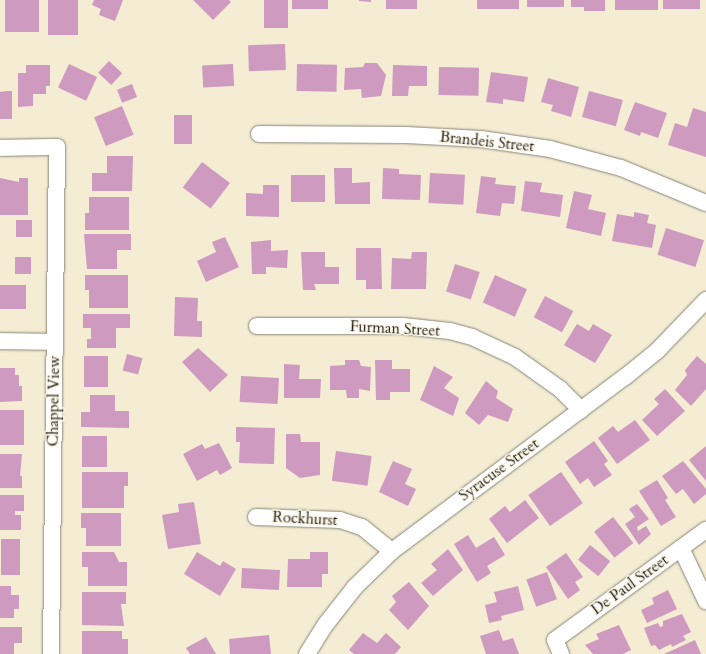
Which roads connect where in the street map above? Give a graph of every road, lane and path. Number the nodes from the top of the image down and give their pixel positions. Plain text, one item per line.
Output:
1 (259, 134) dead end
2 (0, 148) edge
3 (706, 203) edge
4 (706, 300) edge
5 (257, 326) dead end
6 (0, 341) edge
7 (55, 342) junction
8 (581, 410) junction
9 (256, 517) dead end
10 (706, 530) edge
11 (681, 548) junction
12 (392, 551) junction
13 (706, 601) edge
14 (558, 647) edge
15 (51, 654) edge
16 (307, 654) edge

1 - 3 street, Brandeis Street
2 - 7 street, Chappel View
4 - 8 street, Syracuse Street
5 - 8 street, Furman Street
6 - 7 street
7 - 15 street, Chappel View
8 - 12 street, Syracuse Street
9 - 12 street, Rockhurst
10 - 11 street, De Paul Street
11 - 13 street
11 - 14 street, De Paul Street
12 - 16 street, Syracuse Street

